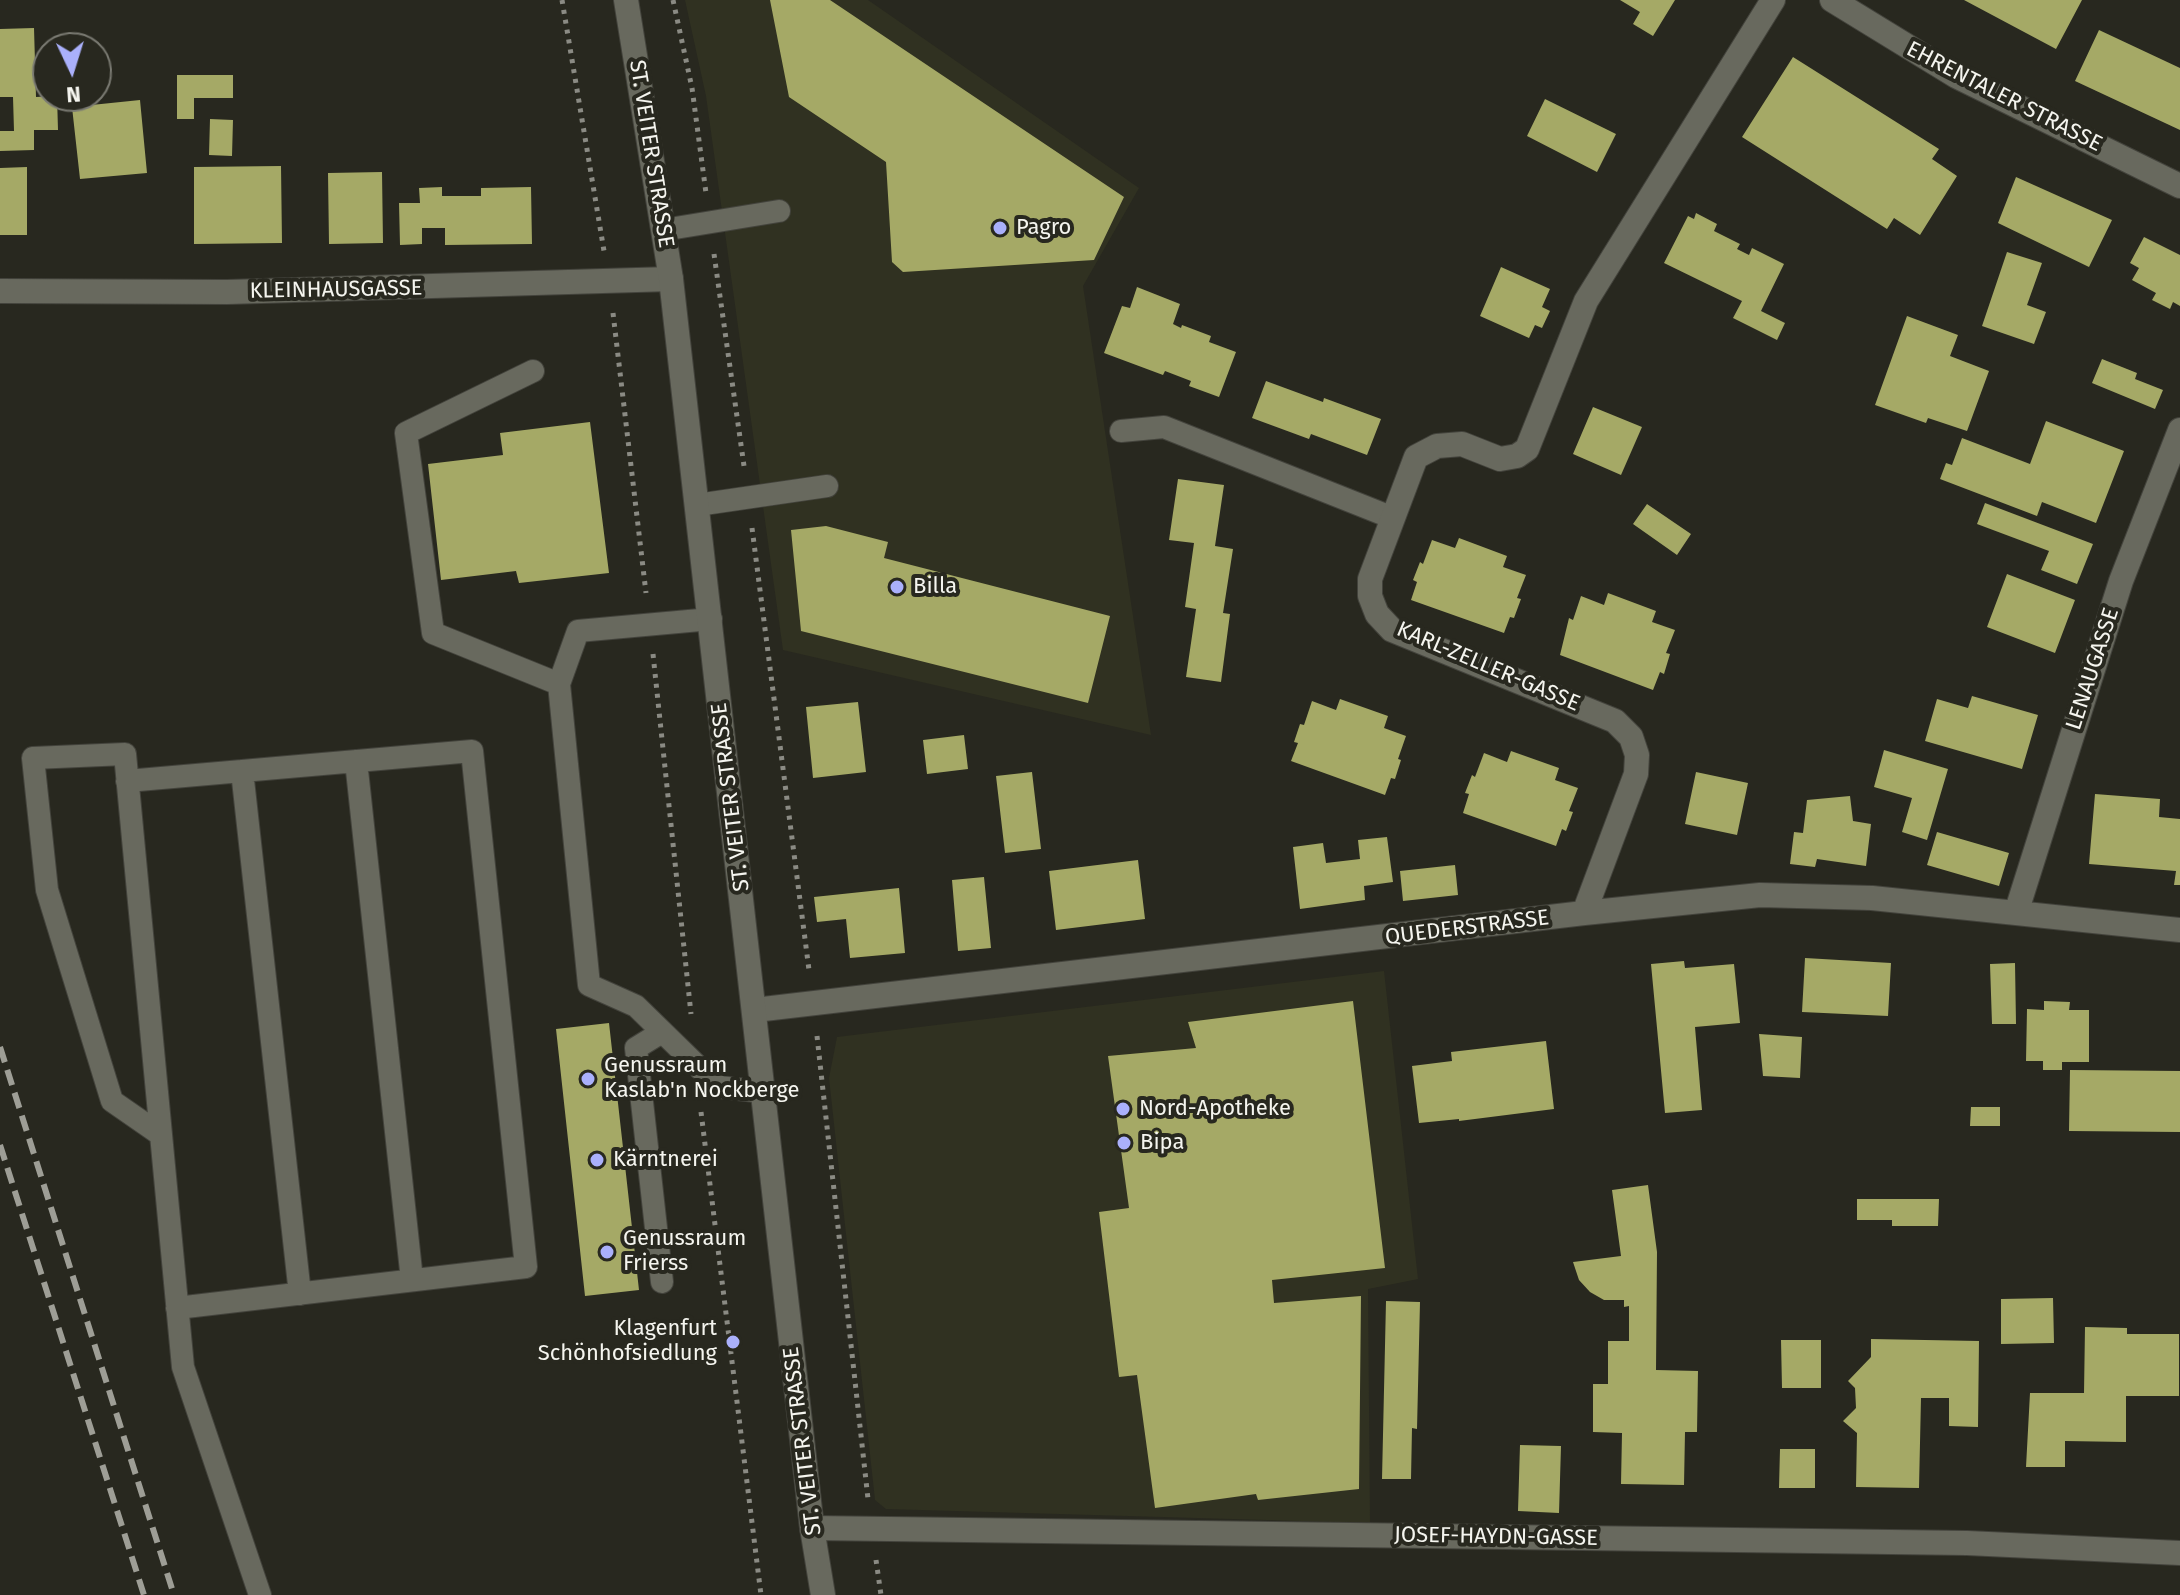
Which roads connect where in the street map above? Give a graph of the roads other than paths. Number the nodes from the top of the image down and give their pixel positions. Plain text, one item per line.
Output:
1 (626, 0) edge
2 (1773, 0) edge
3 (1832, 0) edge
4 (2180, 186) edge
5 (779, 211) dead end
6 (663, 230) junction
7 (671, 279) junction
8 (0, 291) edge
9 (533, 371) dead end
10 (2180, 430) edge
11 (1121, 431) dead end
12 (827, 486) dead end
13 (697, 505) junction
14 (1393, 518) junction
15 (711, 619) junction
16 (559, 684) junction
17 (356, 761) junction
18 (242, 771) junction
19 (127, 781) junction
20 (1584, 913) junction
21 (2016, 913) junction
22 (2180, 930) edge
23 (755, 1010) junction
24 (662, 1032) junction
25 (765, 1092) junction
26 (161, 1135) junction
27 (412, 1280) junction
28 (662, 1282) dead end
29 (300, 1294) junction
30 (177, 1308) junction
31 (812, 1528) junction
32 (2180, 1553) edge
33 (260, 1595) edge
34 (823, 1595) edge

1 - 6 street, ST. VEITER STRASSE
2 - 14 street, KARL-ZELLER-GASSE
3 - 4 street, EHRENTALER STRASSE
5 - 6 lane
6 - 7 street, ST. VEITER STRASSE
7 - 8 street, KLEINHAUSGASSE
7 - 13 street, ST. VEITER STRASSE
9 - 16 lane
10 - 21 street, LENAUGASSE
11 - 14 lane
12 - 13 lane
13 - 15 street, ST. VEITER STRASSE
14 - 20 street, KARL-ZELLER-GASSE
15 - 16 lane
15 - 23 street, ST. VEITER STRASSE
16 - 24 lane
17 - 18 lane
17 - 27 lane
17 - 27 lane
18 - 19 lane
18 - 29 lane
19 - 26 lane
19 - 26 lane
20 - 21 street, QUEDERSTRASSE
20 - 23 street, QUEDERSTRASSE
21 - 22 street, QUEDERSTRASSE
23 - 25 street, ST. VEITER STRASSE
24 - 25 lane
24 - 28 lane
25 - 31 street, ST. VEITER STRASSE
26 - 30 lane
27 - 29 lane
29 - 30 lane
30 - 33 lane
31 - 32 street, JOSEF-HAYDN-GASSE
31 - 34 street, ST. VEITER STRASSE

